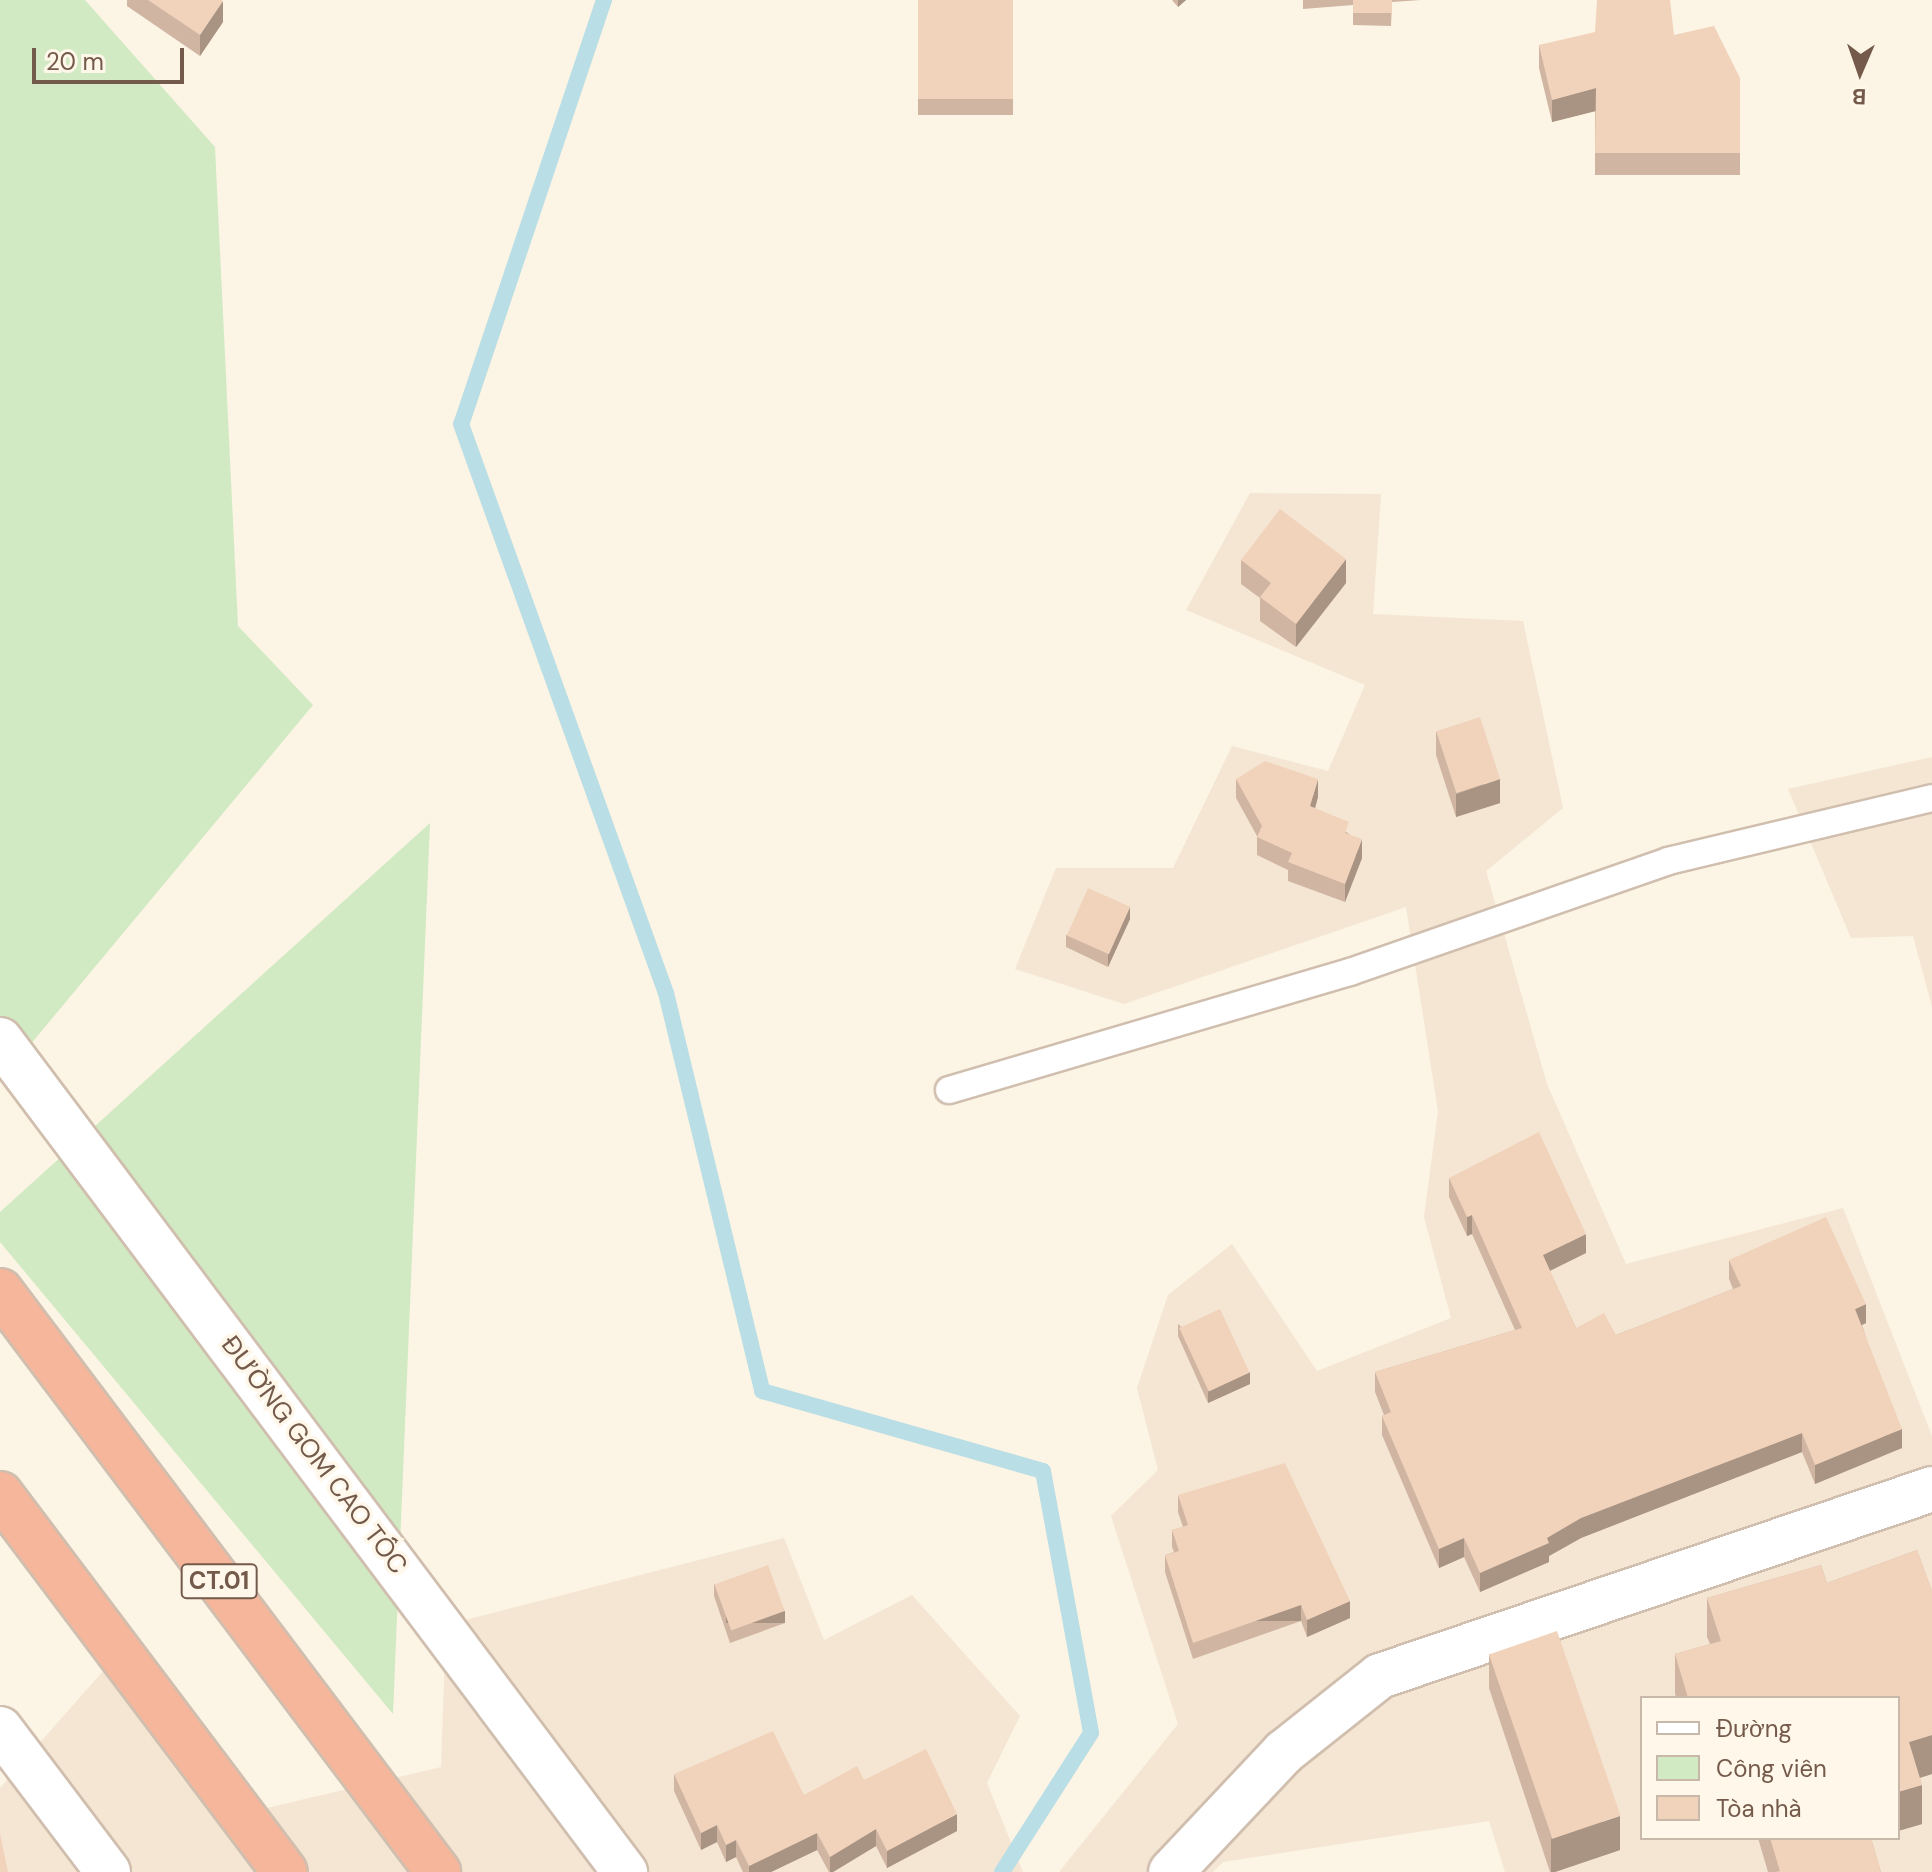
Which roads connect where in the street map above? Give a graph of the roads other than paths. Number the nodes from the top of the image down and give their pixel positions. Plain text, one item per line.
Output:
1 (1932, 798) edge
2 (0, 1040) edge
3 (949, 1090) dead end
4 (0, 1291) edge
5 (1932, 1489) edge
6 (0, 1494) edge
7 (0, 1729) edge
8 (108, 1872) edge
9 (285, 1872) edge
10 (438, 1872) edge
11 (625, 1872) edge
12 (1171, 1872) edge

1 - 3 lane
2 - 11 main road, ĐƯỜNG GOM CAO TỐC
4 - 10 highway, CT.01
5 - 12 main road
6 - 9 highway
7 - 8 main road

